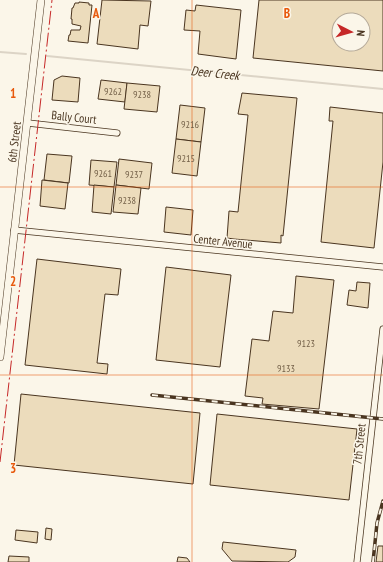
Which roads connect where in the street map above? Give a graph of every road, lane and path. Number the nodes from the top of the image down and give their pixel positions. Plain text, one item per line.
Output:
1 (41, 0) edge
2 (28, 123) junction
3 (117, 133) dead end
4 (14, 230) junction
5 (383, 267) edge
6 (383, 329) edge
7 (0, 357) edge
8 (357, 562) edge

1 - 2 main road, 6th Street
2 - 3 street, Bally Court
2 - 4 main road, 6th Street
4 - 5 street, Center Avenue
4 - 7 main road, 6th Street
6 - 8 street, 7th Street

